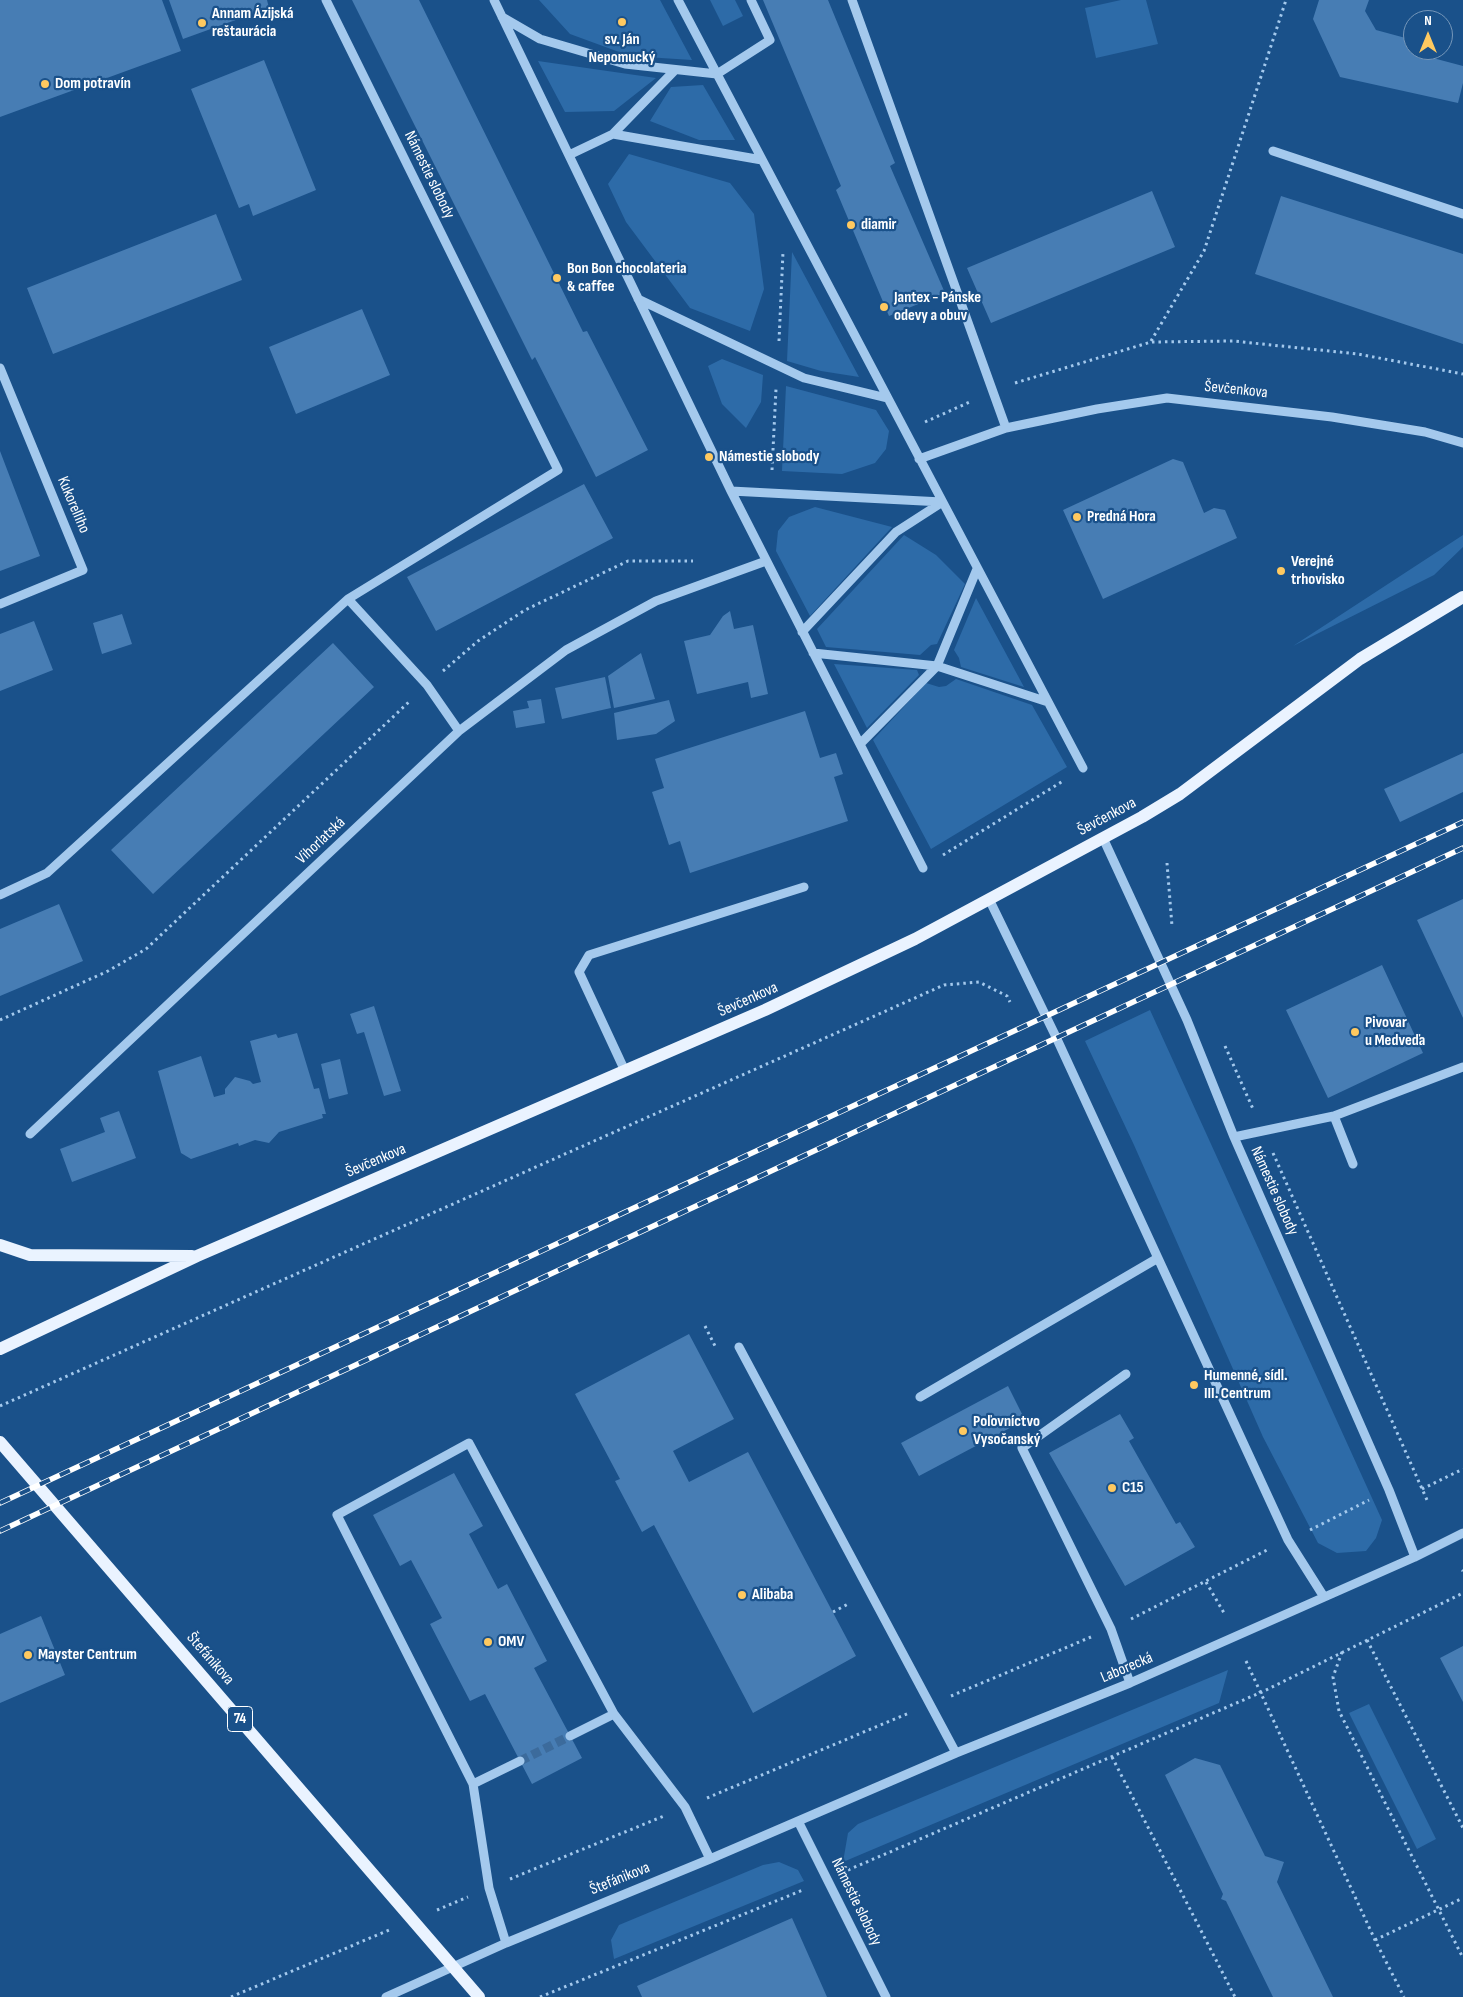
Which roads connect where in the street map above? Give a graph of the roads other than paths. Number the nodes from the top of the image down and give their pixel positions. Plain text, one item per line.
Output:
1 (326, 0) edge
2 (494, 0) edge
3 (678, 0) edge
4 (751, 0) edge
5 (852, 0) edge
6 (502, 17) junction
7 (674, 70) junction
8 (717, 74) junction
9 (613, 134) junction
10 (1273, 152) dead end
11 (569, 155) junction
12 (762, 160) junction
13 (1463, 214) edge
14 (638, 299) junction
15 (0, 368) edge
16 (887, 398) junction
17 (1006, 428) junction
18 (1463, 443) edge
19 (919, 459) junction
20 (731, 491) junction
21 (942, 502) junction
22 (766, 561) junction
23 (977, 569) junction
24 (1463, 597) edge
25 (348, 600) junction
26 (0, 604) edge
27 (802, 632) junction
28 (813, 653) junction
29 (937, 666) junction
30 (1048, 702) junction
31 (459, 731) junction
32 (860, 744) junction
33 (1083, 768) road end
34 (1103, 838) junction
35 (923, 868) road end
36 (804, 887) dead end
37 (0, 895) edge
38 (989, 900) junction
39 (1463, 1067) edge
40 (625, 1071) junction
41 (1334, 1116) junction
42 (30, 1134) dead end
43 (1234, 1137) junction
44 (1353, 1164) dead end
45 (0, 1245) edge
46 (197, 1256) junction
47 (1158, 1258) junction
48 (739, 1347) dead end
49 (0, 1349) edge
50 (1126, 1374) dead end
51 (920, 1397) dead end
52 (0, 1442) edge
53 (1463, 1533) edge
54 (1415, 1557) junction
55 (1324, 1596) junction
56 (1130, 1683) junction
57 (614, 1714) junction
58 (570, 1736) tunnel mouth
59 (956, 1754) junction
60 (520, 1761) tunnel mouth
61 (472, 1784) junction
62 (798, 1820) junction
63 (710, 1860) junction
64 (506, 1943) junction
65 (386, 1997) edge
66 (478, 1997) edge
67 (886, 1997) edge

1 - 25 street, Námestie slobody
2 - 6 street
3 - 8 street
4 - 8 street
5 - 17 street
6 - 7 street
6 - 11 street
7 - 8 street
7 - 9 street
8 - 12 street
9 - 11 street
9 - 12 street
10 - 13 street
11 - 14 street
12 - 16 street
14 - 16 street
14 - 20 street
15 - 26 street, Kukorelliho
16 - 19 street
17 - 18 street, Ševčenkova
17 - 19 street
19 - 21 street
20 - 21 street
20 - 22 street
21 - 23 street
21 - 27 street
22 - 27 street
22 - 31 street, Vihorlatská
23 - 29 street
23 - 30 street
24 - 34 main road, Ševčenkova
25 - 31 street
25 - 37 street
27 - 28 street
28 - 29 street
28 - 32 street
29 - 30 street
29 - 32 street
30 - 33 street
31 - 42 street, Vihorlatská
32 - 35 street
34 - 38 main road, Ševčenkova
34 - 43 street, Námestie slobody
36 - 40 street
38 - 40 main road, Ševčenkova
38 - 47 street
39 - 41 street
40 - 46 main road, Ševčenkova
41 - 43 street
41 - 44 street
43 - 54 street, Námestie slobody
45 - 46 main road
46 - 49 main road, Ševčenkova
47 - 51 street
47 - 55 street
48 - 59 street
50 - 56 street
52 - 66 main road, Štefánikova / 74
53 - 54 street, Laborecká
54 - 55 street, Laborecká
55 - 56 street, Laborecká
56 - 59 street, Laborecká
57 - 58 street
57 - 61 street
57 - 63 street
59 - 62 street, Laborecká
60 - 61 street
61 - 64 street
62 - 63 street, Štefánikova
62 - 67 street, Námestie slobody
63 - 64 street, Štefánikova
64 - 65 street, Štefánikova

